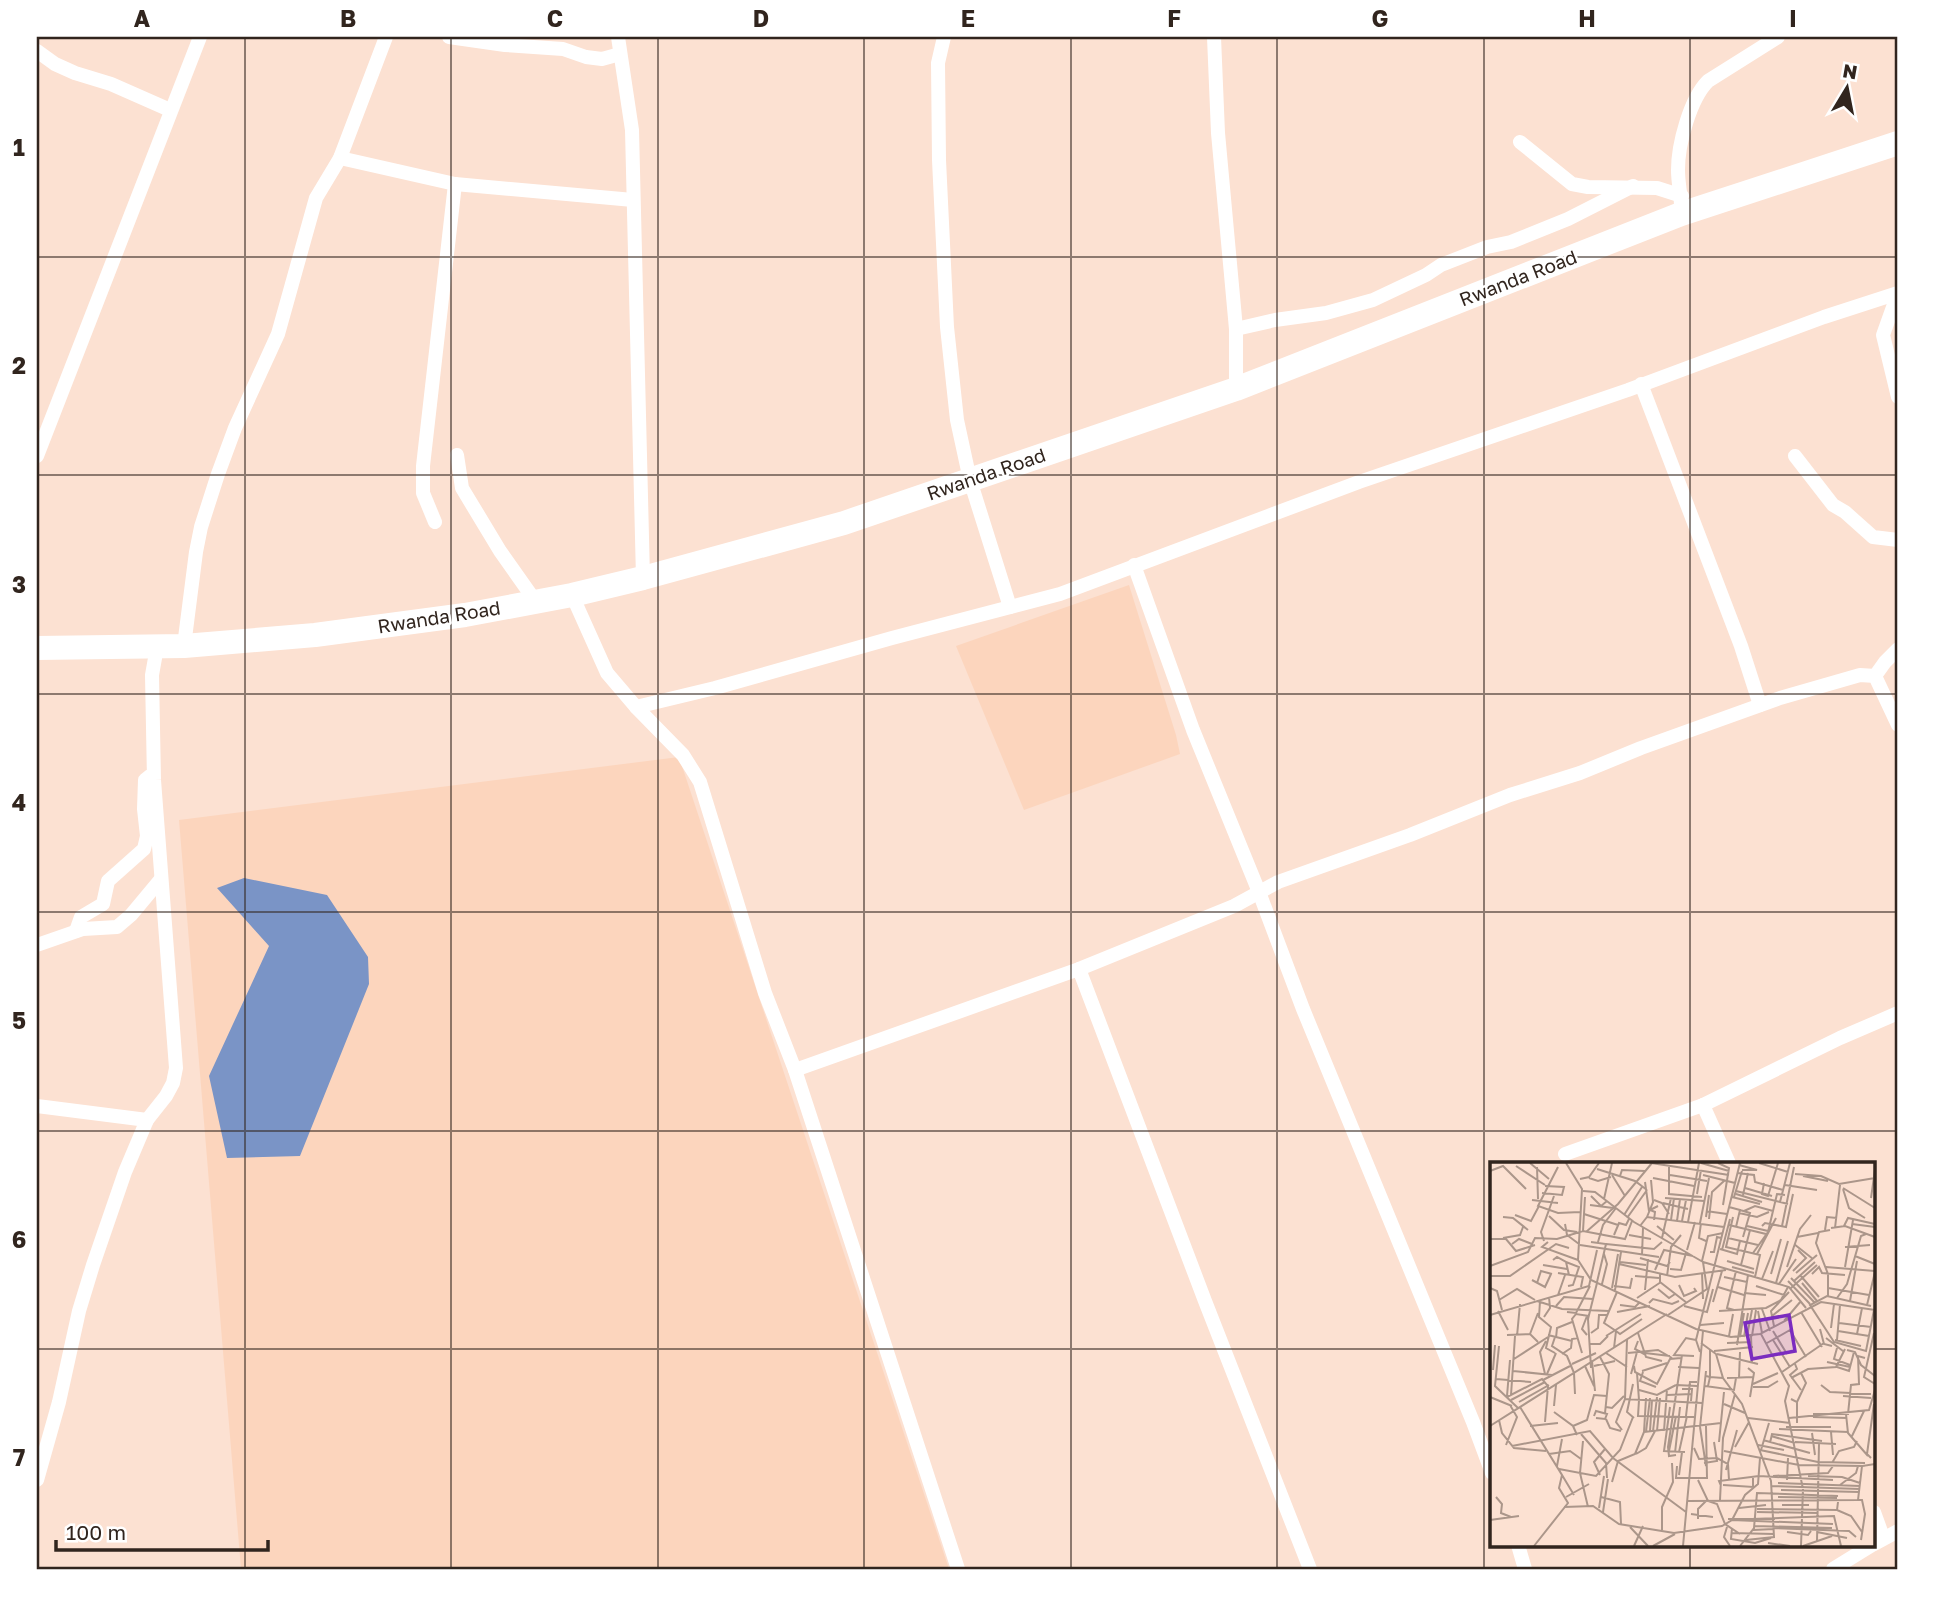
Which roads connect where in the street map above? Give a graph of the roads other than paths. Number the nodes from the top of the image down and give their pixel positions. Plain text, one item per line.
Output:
1 (200, 37) edge
2 (386, 37) edge
3 (449, 37) edge
4 (618, 37) edge
5 (944, 37) edge
6 (1214, 37) edge
7 (1778, 37) edge
8 (37, 51) edge
9 (620, 54) junction
10 (170, 110) junction
11 (1520, 142) dead end
12 (1898, 143) edge
13 (340, 158) junction
14 (455, 184) junction
15 (1633, 186) junction
16 (633, 200) junction
17 (1682, 205) junction
18 (1898, 293) edge
19 (1236, 329) junction
20 (1642, 384) junction
21 (1237, 388) junction
22 (1898, 397) edge
23 (457, 455) dead end
24 (37, 456) edge
25 (1794, 456) dead end
26 (970, 480) junction
27 (435, 522) dead end
28 (1898, 540) edge
29 (1134, 565) junction
30 (643, 578) junction
31 (572, 595) junction
32 (536, 601) junction
33 (1010, 607) junction
34 (184, 646) junction
35 (157, 647) junction
36 (37, 648) edge
37 (1898, 649) edge
38 (1875, 676) junction
39 (1760, 705) junction
40 (635, 707) junction
41 (1898, 725) edge
42 (153, 773) junction
43 (161, 879) junction
44 (1259, 892) junction
45 (76, 931) junction
46 (37, 945) edge
47 (1079, 970) junction
48 (1898, 1013) edge
49 (795, 1070) junction
50 (1703, 1105) junction
51 (37, 1106) edge
52 (147, 1120) junction
53 (1565, 1154) dead end
54 (1729, 1162) edge
55 (1490, 1468) edge
56 (37, 1480) edge
57 (1898, 1531) edge
58 (1876, 1542) edge
59 (1518, 1546) edge
60 (1870, 1546) edge
61 (958, 1569) edge
62 (1310, 1569) edge
63 (1525, 1569) edge
64 (1833, 1569) edge

1 - 10 street
2 - 13 street
3 - 9 street
4 - 9 street
5 - 26 street
6 - 19 street
7 - 17 street
8 - 10 street
9 - 16 street
10 - 24 street
11 - 15 street
12 - 17 highway, Rwanda Road
13 - 14 street
13 - 34 street
14 - 16 street
14 - 27 street
15 - 17 street
15 - 19 street
16 - 30 street
17 - 21 highway, Rwanda Road
18 - 20 street
18 - 22 street
19 - 21 street
20 - 29 street
20 - 39 street
21 - 26 highway, Rwanda Road
23 - 32 street
25 - 28 street
26 - 30 highway, Rwanda Road
26 - 33 street
29 - 33 street
29 - 44 street
30 - 31 highway, Rwanda Road
31 - 32 highway, Rwanda Road
31 - 40 street
32 - 34 highway, Rwanda Road
33 - 40 street
34 - 35 highway, Rwanda Road
35 - 36 highway, Rwanda Road
35 - 42 street
37 - 38 street
38 - 39 street
38 - 41 street
39 - 44 street
40 - 49 street
42 - 43 street
42 - 45 street
43 - 45 street
43 - 52 street
44 - 47 street
44 - 55 street
45 - 46 street
47 - 49 street
47 - 62 street
48 - 50 street
49 - 61 street
50 - 53 street
50 - 54 street
51 - 52 street
52 - 56 street
57 - 58 street
59 - 63 street
60 - 64 street

